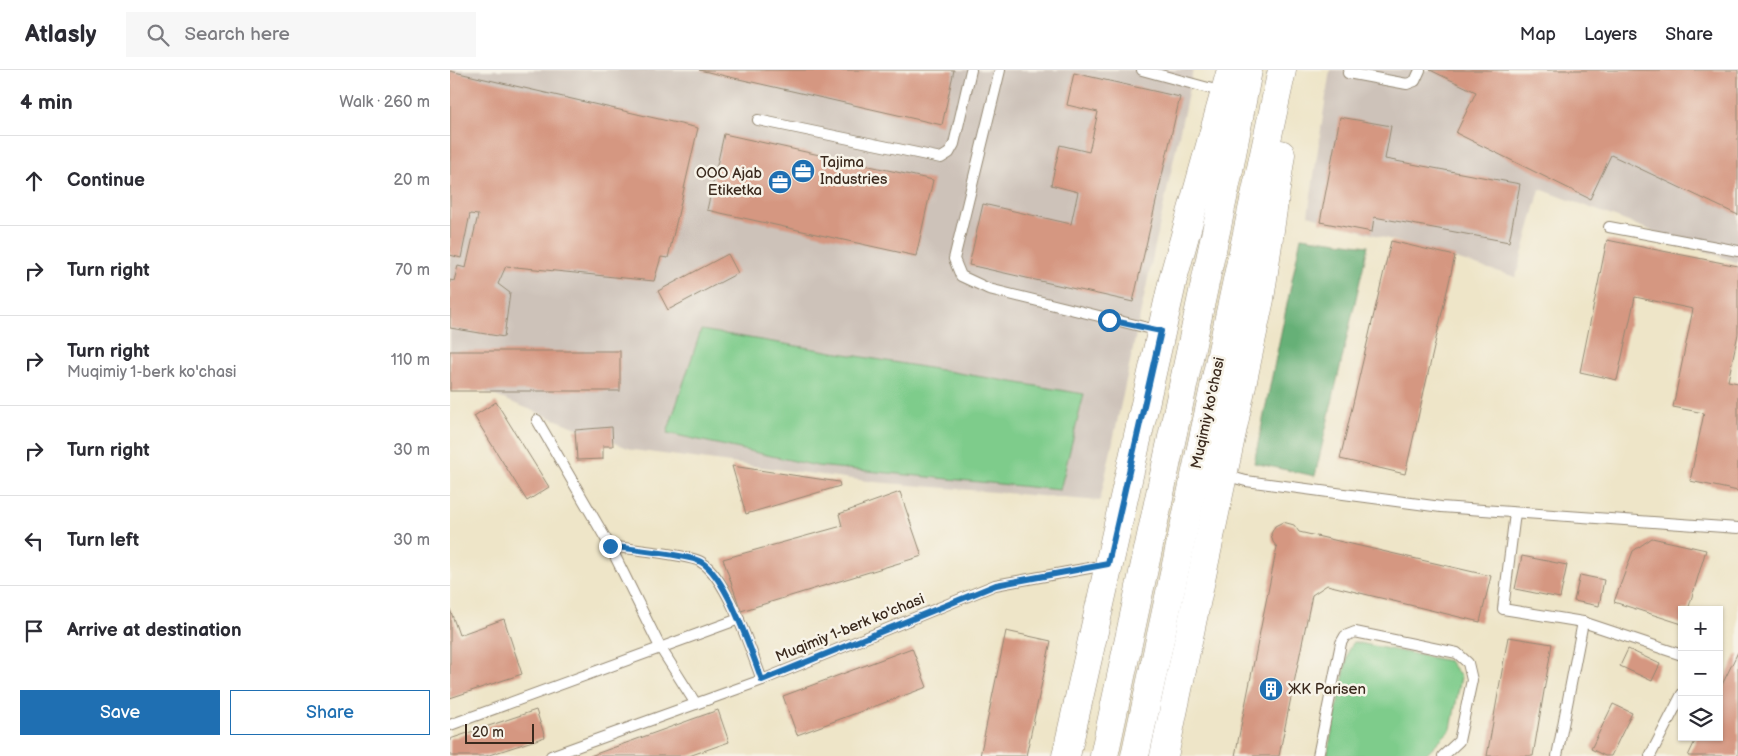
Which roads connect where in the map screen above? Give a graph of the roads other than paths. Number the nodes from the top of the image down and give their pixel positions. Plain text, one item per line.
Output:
1 (971, 70) edge
2 (1000, 70) edge
3 (1142, 70) edge
4 (1248, 70) edge
5 (1282, 70) edge
6 (1294, 70) edge
7 (1420, 70) edge
8 (1348, 74) dead end
9 (1228, 81) edge
10 (758, 120) dead end
11 (1609, 227) dead end
12 (1738, 250) edge
13 (1161, 331) junction
14 (537, 420) dead end
15 (1223, 474) junction
16 (1515, 514) junction
17 (1738, 528) edge
18 (610, 546) junction
19 (1108, 564) junction
20 (739, 619) junction
21 (1582, 622) junction
22 (660, 648) junction
23 (1678, 654) edge
24 (762, 680) junction
25 (1681, 696) edge
26 (696, 704) junction
27 (450, 725) edge
28 (551, 756) edge
29 (1066, 756) edge
30 (1104, 756) edge
31 (1135, 756) edge
32 (1164, 756) edge
33 (1318, 756) edge
34 (1443, 756) edge
35 (1557, 756) edge
36 (1650, 756) edge

1 - 10 lane
2 - 13 lane
3 - 9 lane
4 - 30 main road, Muqimiy ko'chasi
5 - 31 main road, Muqimiy ko'chasi
6 - 15 main road
7 - 8 lane
9 - 13 main road
11 - 12 lane
13 - 19 main road
14 - 18 lane
15 - 16 lane
15 - 32 main road
16 - 17 lane
16 - 21 lane
18 - 20 lane
18 - 22 lane
19 - 24 lane, Muqimiy 1-berk ko'chasi
19 - 29 main road
20 - 22 lane
20 - 24 lane
21 - 23 lane
21 - 35 lane
22 - 26 lane
22 - 27 lane
24 - 26 lane, Muqimiy 1-berk ko'chasi
25 - 36 lane
26 - 28 lane, Muqimiy 1-berk ko'chasi
33 - 34 lane

